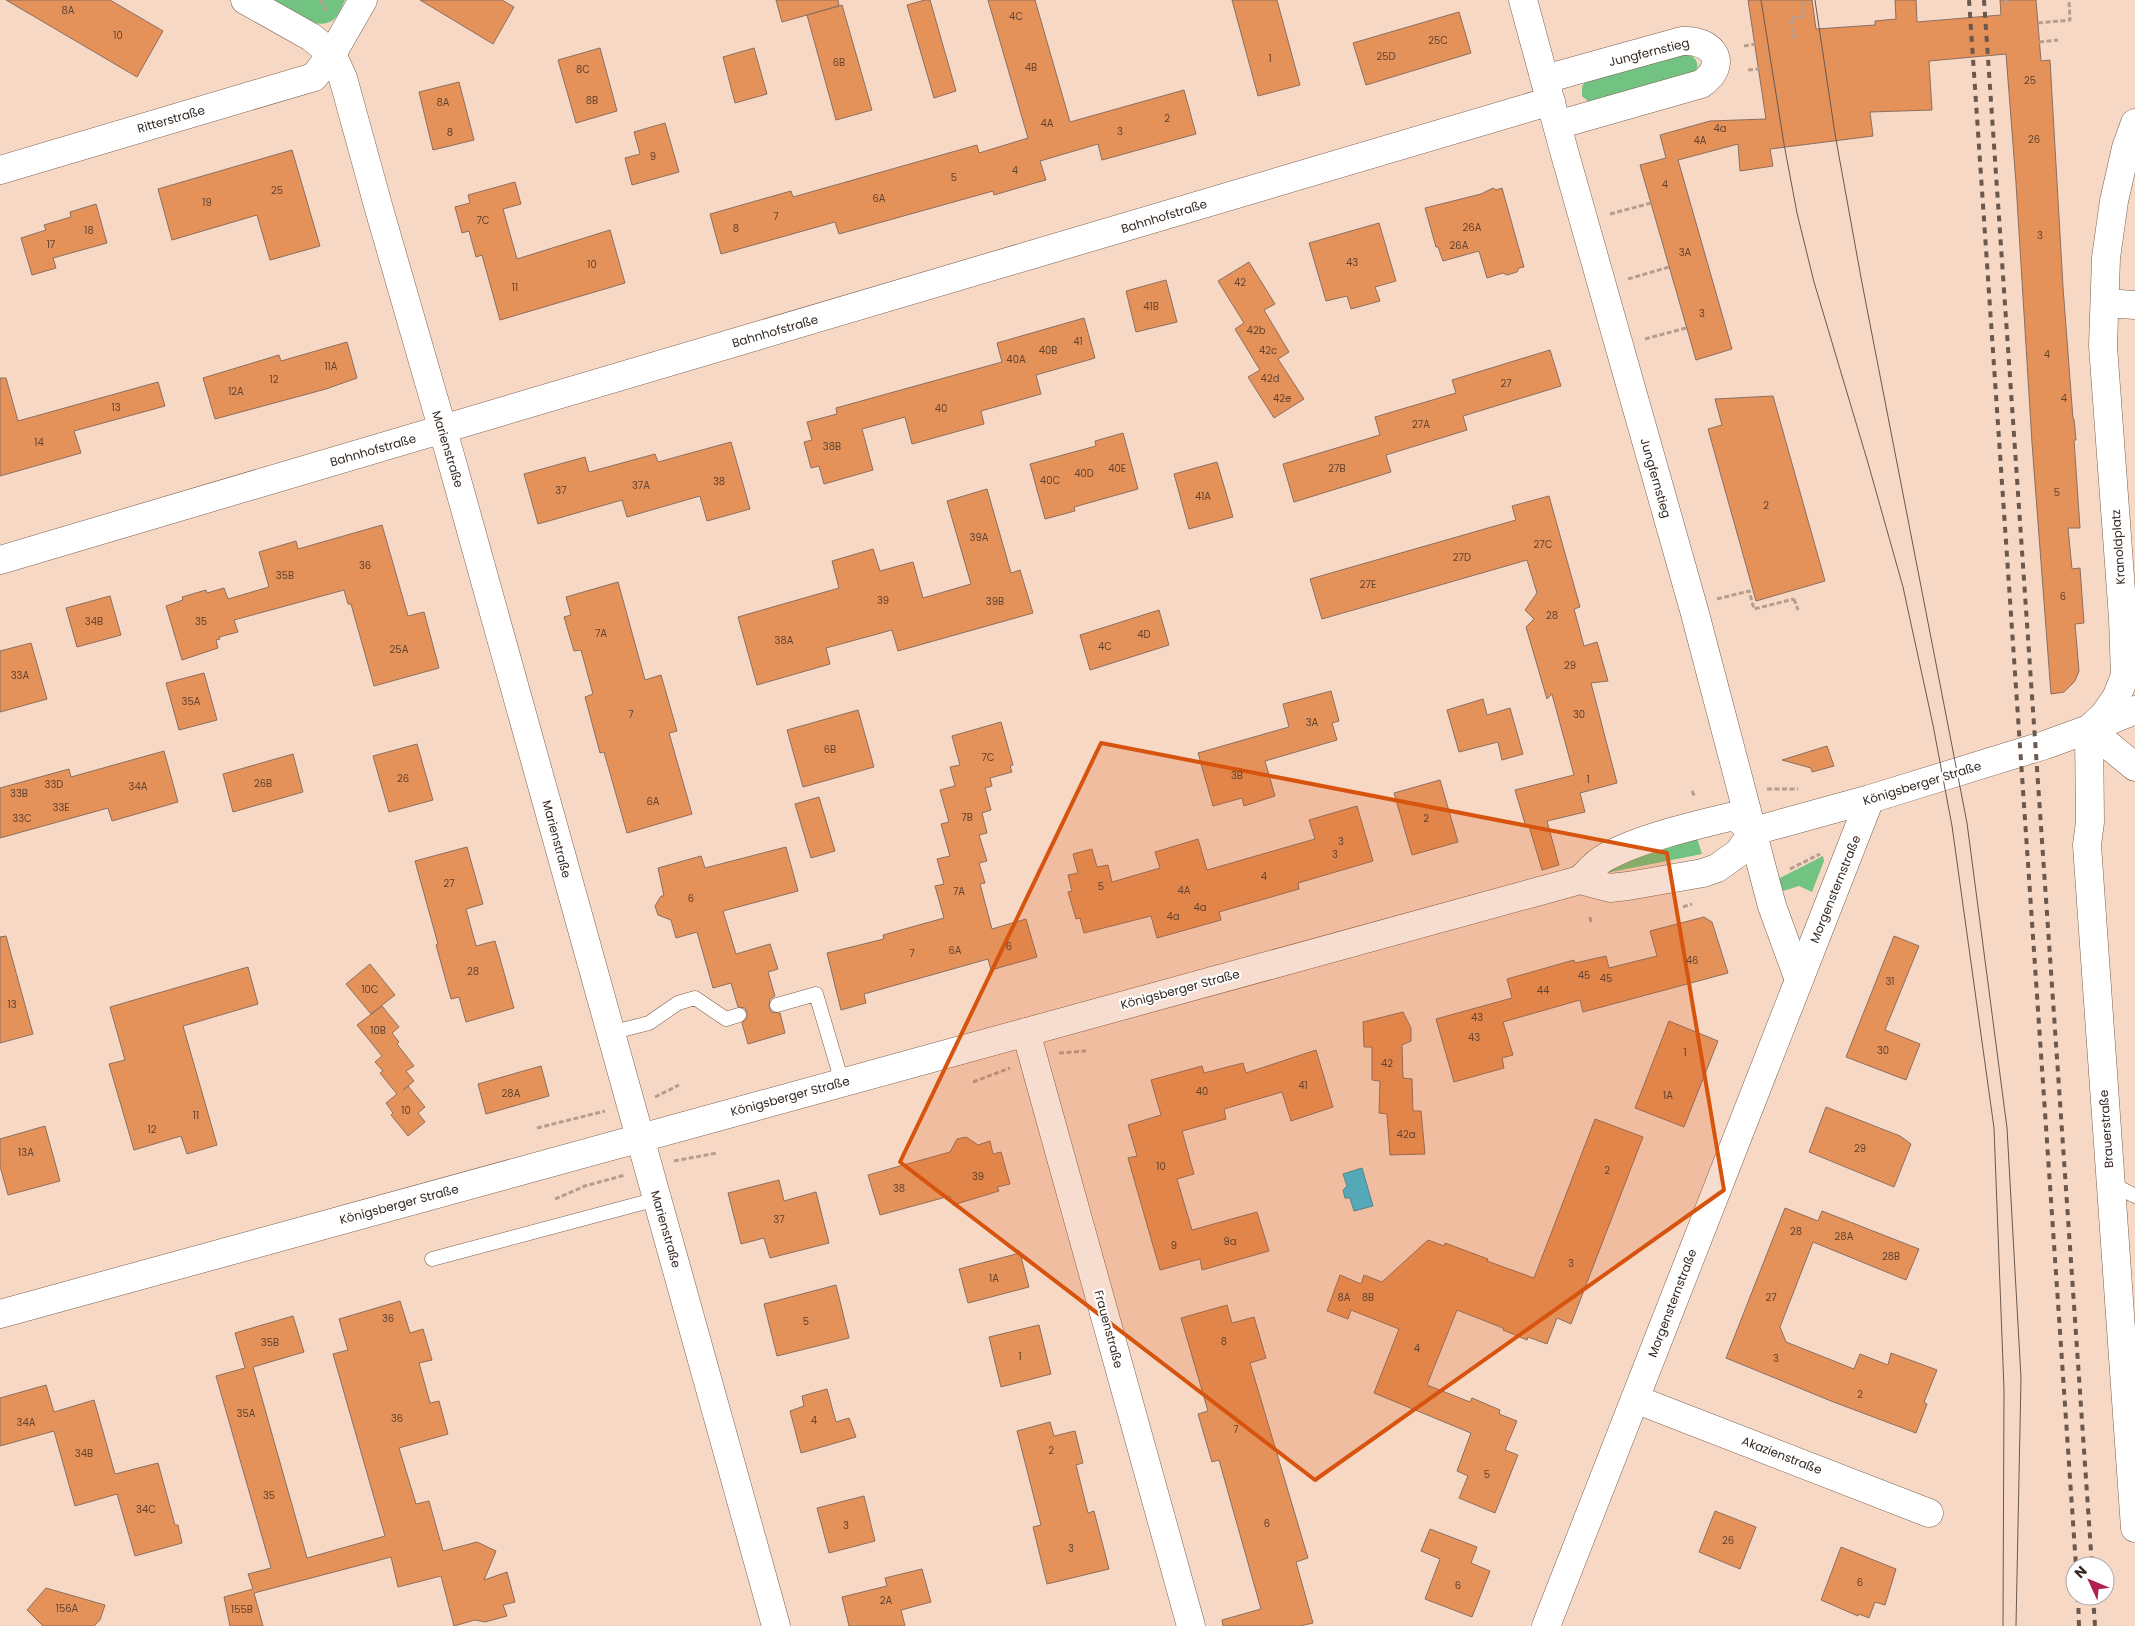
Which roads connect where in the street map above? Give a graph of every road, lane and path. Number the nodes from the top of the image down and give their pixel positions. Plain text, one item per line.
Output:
1 (245, 0) edge
2 (321, 0) edge
3 (363, 0) edge
4 (1523, 0) edge
5 (1802, 0) edge
6 (2069, 0) edge
7 (323, 6) dead end
8 (2038, 23) dead end
9 (1794, 39) dead end
10 (2058, 40) dead end
11 (2040, 42) dead end
12 (1755, 44) dead end
13 (1744, 46) dead end
14 (332, 54) junction
15 (1759, 69) dead end
16 (1748, 70) dead end
17 (1551, 102) junction
18 (2135, 123) edge
19 (0, 170) edge
20 (1651, 203) dead end
21 (1610, 214) dead end
22 (1669, 267) dead end
23 (1628, 279) dead end
24 (2105, 303) junction
25 (2135, 305) edge
26 (1686, 328) dead end
27 (1645, 340) dead end
28 (442, 429) junction
29 (0, 560) edge
30 (1717, 600) dead end
31 (1798, 610) dead end
32 (2135, 710) edge
33 (2089, 729) junction
34 (2135, 767) edge
35 (1692, 791) dead end
36 (1695, 797) dead end
37 (1870, 799) junction
38 (1754, 831) junction
39 (1823, 853) dead end
40 (1787, 870) dead end
41 (1580, 880) junction
42 (1590, 918) dead end
43 (1591, 923) dead end
44 (1799, 980) junction
45 (777, 1005) dead end
46 (739, 1015) dead end
47 (1026, 1032) junction
48 (610, 1033) junction
49 (1086, 1051) dead end
50 (1061, 1053) dead end
51 (1009, 1068) dead end
52 (842, 1082) junction
53 (973, 1082) dead end
54 (678, 1085) dead end
55 (662, 1095) dead end
56 (596, 1114) dead end
57 (536, 1128) dead end
58 (640, 1138) junction
59 (717, 1153) dead end
60 (681, 1159) dead end
61 (616, 1177) dead end
62 (2110, 1183) junction
63 (2135, 1196) edge
64 (555, 1199) dead end
65 (657, 1199) junction
66 (432, 1259) dead end
67 (2126, 1272) edge
68 (0, 1314) edge
69 (1635, 1398) junction
70 (1929, 1512) dead end
71 (2135, 1528) edge
72 (776, 1626) edge
73 (1191, 1626) edge
74 (1546, 1626) edge

1 - 14 street
2 - 7 path
3 - 14 street, Ritterstraße
4 - 17 street, Jungfernstieg
5 - 9 path
6 - 8 path
10 - 11 path
12 - 13 path
14 - 19 street, Ritterstraße
14 - 28 street, Marienstraße
15 - 16 path
17 - 17 street, Jungfernstieg
17 - 28 street, Bahnhofstraße
17 - 38 street, Jungfernstieg
18 - 24 street, Kranoldplatz
20 - 21 path
22 - 23 path
24 - 25 street
24 - 33 street, Kranoldplatz
26 - 27 path
28 - 29 street, Bahnhofstraße
28 - 48 street, Marienstraße
30 - 31 path
32 - 33 street
33 - 34 street
33 - 37 street, Königsberger Straße
33 - 62 street, Brauerstraße
35 - 36 path
37 - 38 street, Königsberger Straße
37 - 44 street, Morgensternstraße
38 - 41 street
38 - 41 street, Königsberger Straße
38 - 44 street
39 - 40 path
41 - 47 street, Königsberger Straße
42 - 43 path
44 - 69 street, Morgensternstraße
45 - 52 lane
46 - 48 lane
47 - 52 street, Königsberger Straße
47 - 73 street, Frauenstraße
48 - 58 street, Marienstraße
49 - 50 path
51 - 53 path
52 - 58 street, Königsberger Straße
54 - 55 path
56 - 57 path
58 - 65 street, Marienstraße
58 - 68 street, Königsberger Straße
59 - 60 path
61 - 64 path
62 - 63 lane
62 - 67 street, Brauerstraße
65 - 66 lane
65 - 72 street, Marienstraße
67 - 71 street, Brauerstraße
69 - 70 street, Akazienstraße
69 - 74 street, Morgensternstraße

